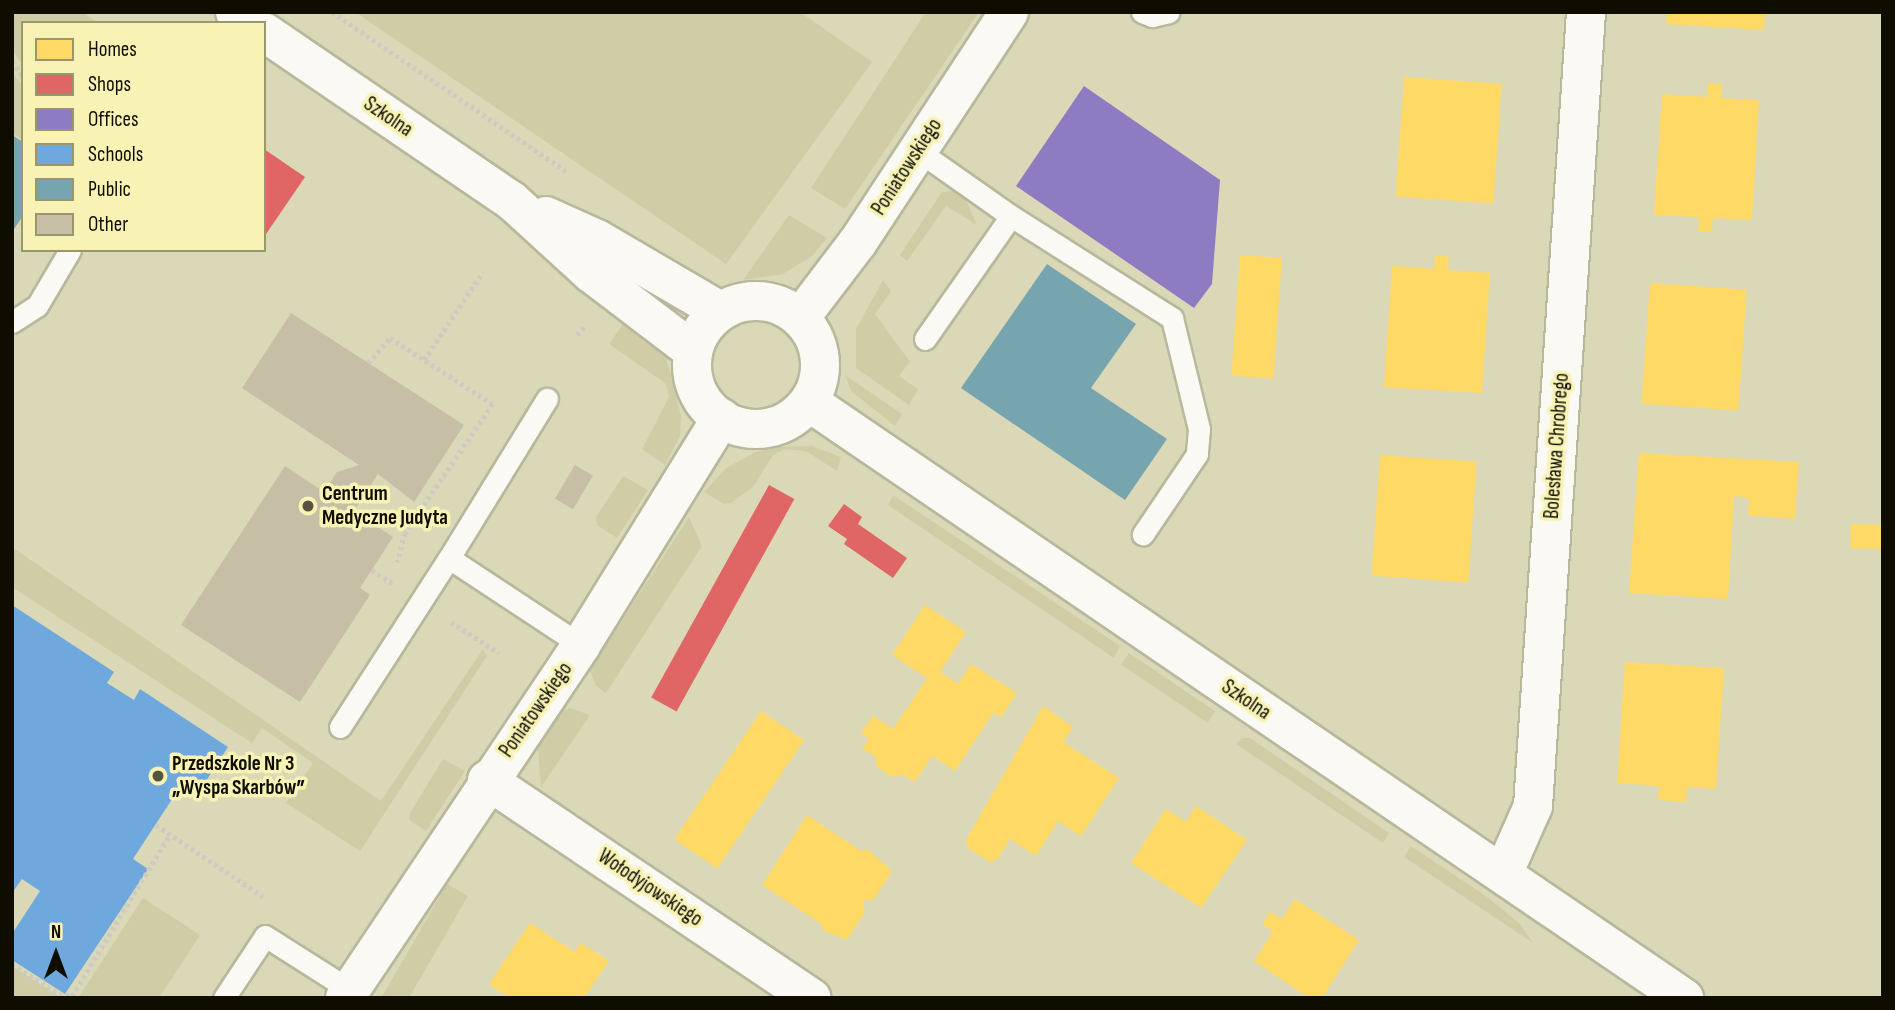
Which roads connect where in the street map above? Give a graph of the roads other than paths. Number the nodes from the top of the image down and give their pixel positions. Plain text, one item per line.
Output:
1 (1009, 12) edge
2 (1142, 12) edge
3 (1170, 12) edge
4 (1586, 12) edge
5 (266, 35) edge
6 (917, 150) junction
7 (512, 201) junction
8 (1012, 216) junction
9 (69, 252) edge
10 (720, 311) junction
11 (800, 318) junction
12 (12, 322) edge
13 (925, 339) dead end
14 (693, 351) junction
15 (547, 399) dead end
16 (809, 402) junction
17 (721, 418) junction
18 (1143, 534) dead end
19 (449, 558) junction
20 (581, 645) junction
21 (340, 727) dead end
22 (488, 780) junction
23 (1503, 874) junction
24 (348, 994) edge
25 (224, 998) edge
26 (811, 998) edge
27 (1684, 998) edge

1 - 6 street, Poniatowskiego
2 - 3 lane
4 - 23 street, Bolesława Chrobrego
5 - 7 street, Szkolna
6 - 8 lane
6 - 11 street, Poniatowskiego
7 - 10 street, Szkolna
7 - 14 street, Szkolna
8 - 13 lane
8 - 18 lane
9 - 12 lane
10 - 11 street
10 - 14 street
11 - 16 street
14 - 17 street
15 - 19 lane
16 - 17 street
16 - 23 street, Szkolna
17 - 20 street, Poniatowskiego
19 - 20 lane
19 - 21 lane
20 - 22 street, Poniatowskiego
22 - 24 street, Poniatowskiego
22 - 26 street, Wołodyjowskiego
23 - 27 street, Szkolna
24 - 25 lane

